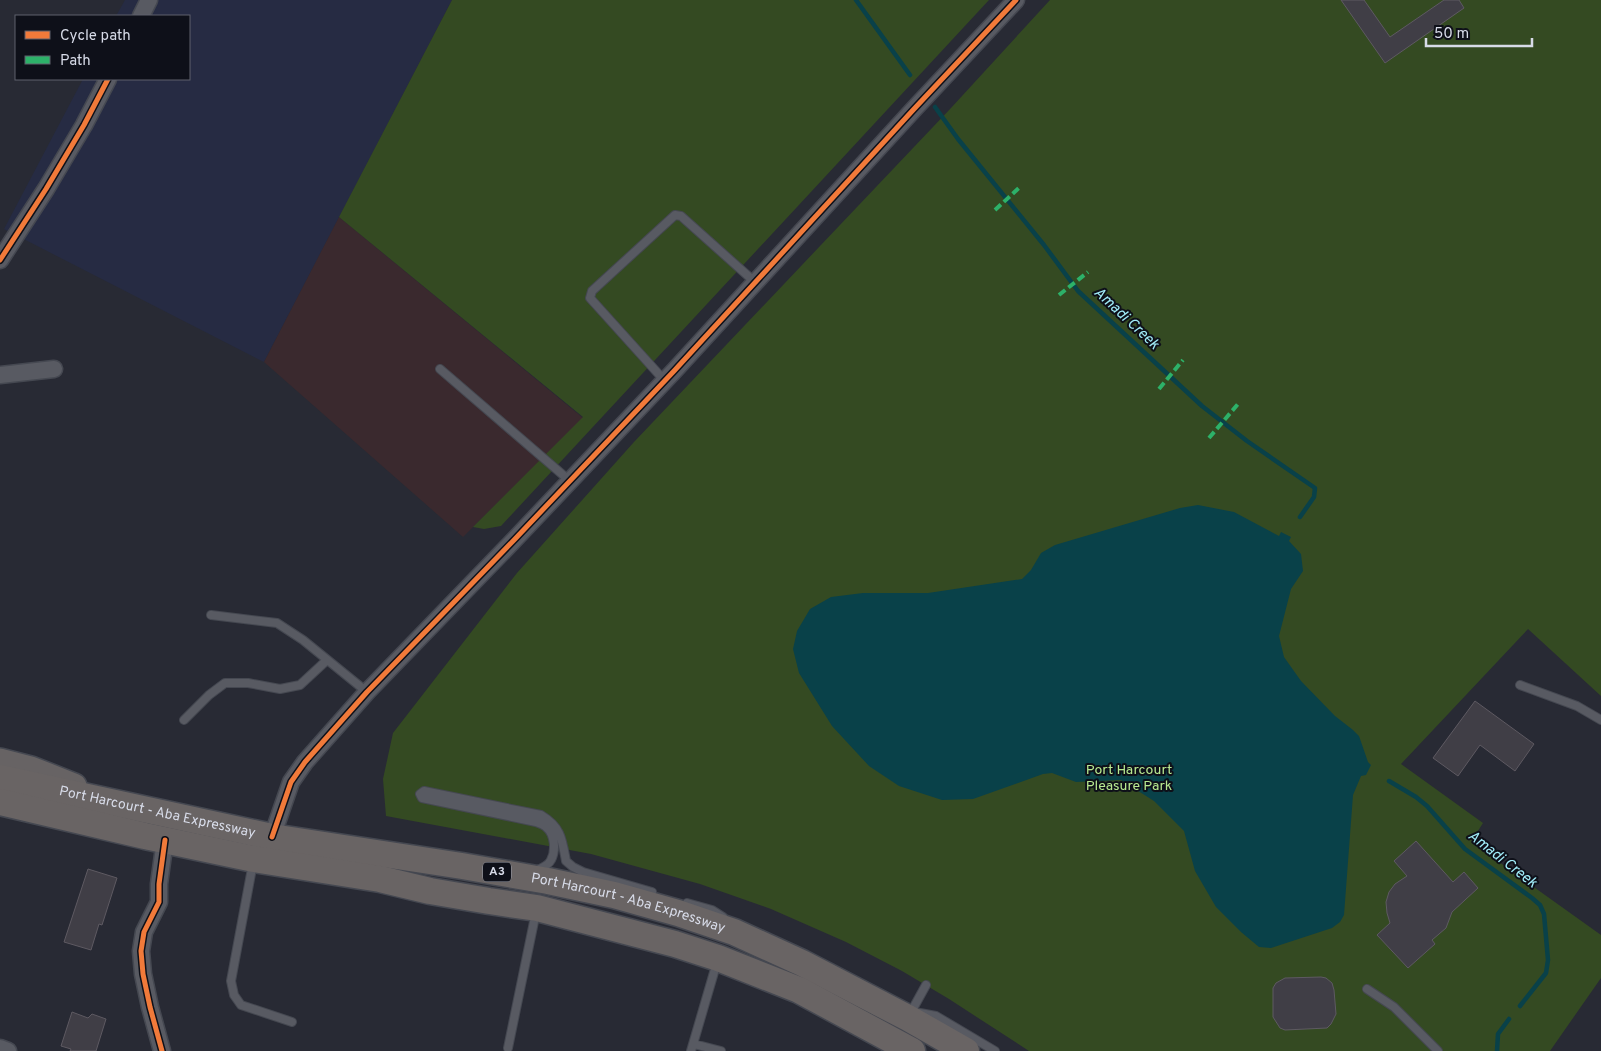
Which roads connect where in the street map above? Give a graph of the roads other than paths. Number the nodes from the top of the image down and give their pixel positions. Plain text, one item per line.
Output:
1 (149, 0) edge
2 (1016, 0) edge
3 (142, 15) edge
4 (107, 80) edge
5 (0, 260) edge
6 (756, 283) junction
7 (54, 369) dead end
8 (440, 369) dead end
9 (0, 375) edge
10 (664, 380) junction
11 (570, 481) junction
12 (211, 615) dead end
13 (327, 660) junction
14 (1520, 684) dead end
15 (367, 692) junction
16 (184, 720) dead end
17 (1601, 720) edge
18 (0, 761) edge
19 (0, 778) edge
20 (0, 802) edge
21 (119, 802) junction
22 (0, 813) edge
23 (272, 837) junction
24 (155, 838) junction
25 (254, 859) junction
26 (517, 875) junction
27 (657, 894) dead end
28 (675, 899) dead end
29 (537, 908) junction
30 (737, 933) junction
31 (718, 958) junction
32 (926, 985) dead end
33 (1367, 989) dead end
34 (908, 1018) junction
35 (292, 1022) dead end
36 (692, 1047) edge
37 (0, 1048) edge
38 (508, 1048) dead end
39 (8, 1051) edge
40 (162, 1051) edge
41 (722, 1051) edge
42 (912, 1051) edge
43 (966, 1051) edge
44 (995, 1051) edge
45 (1438, 1051) edge

1 - 3 street
2 - 6 street
4 - 5 street
6 - 10 street
6 - 10 lane
7 - 9 street
8 - 11 lane
10 - 11 street
11 - 15 street
12 - 13 lane
13 - 15 lane
13 - 16 lane
14 - 17 lane
15 - 23 street
18 - 21 main road
19 - 21 highway, Port Harcourt - Aba Expressway / A3
20 - 24 highway, Port Harcourt - Aba Expressway / A3
21 - 23 highway, Port Harcourt - Aba Expressway / A3
22 - 24 main road
23 - 26 highway, Port Harcourt - Aba Expressway / A3
24 - 25 highway, Port Harcourt - Aba Expressway / A3
24 - 40 street
25 - 29 highway, Port Harcourt - Aba Expressway / A3
25 - 35 lane
26 - 27 lane
26 - 30 highway, Port Harcourt - Aba Expressway / A3
28 - 30 lane
29 - 31 highway, Port Harcourt - Aba Expressway / A3
29 - 38 lane
30 - 34 highway, Port Harcourt - Aba Expressway / A3
31 - 36 lane
31 - 42 highway, Port Harcourt - Aba Expressway / A3
32 - 34 lane
33 - 45 lane
34 - 43 highway, Port Harcourt - Aba Expressway / A3
34 - 44 lane
36 - 41 lane
37 - 39 street

